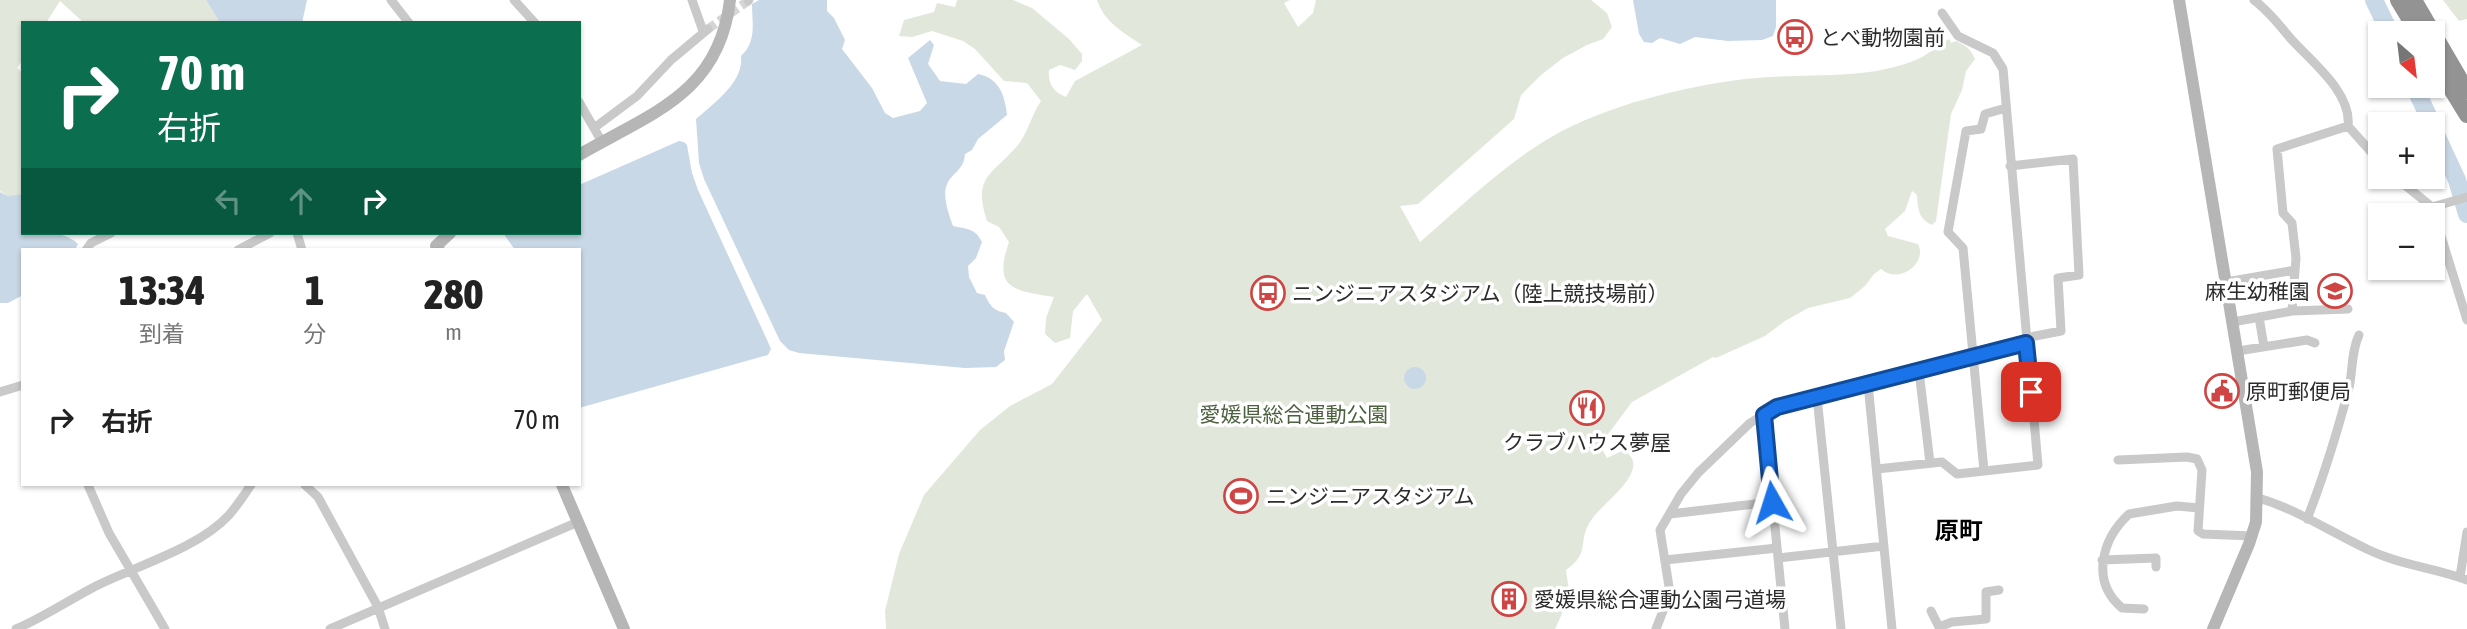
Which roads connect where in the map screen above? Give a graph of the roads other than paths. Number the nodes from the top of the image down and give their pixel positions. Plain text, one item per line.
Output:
1 (391, 0) edge
2 (514, 0) edge
3 (692, 0) edge
4 (730, 0) edge
5 (2179, 0) edge
6 (2253, 0) edge
7 (2398, 0) edge
8 (2414, 0) edge
9 (1942, 13) dead end
10 (407, 21) edge
11 (533, 21) edge
12 (2411, 21) edge
13 (2445, 80) edge
14 (2467, 91) edge
15 (581, 105) edge
16 (2006, 108) junction
17 (2467, 116) edge
18 (2348, 126) junction
19 (594, 128) junction
20 (602, 142) junction
21 (2368, 148) edge
22 (581, 154) edge
23 (2010, 166) junction
24 (2411, 189) edge
25 (2467, 197) edge
26 (2429, 203) edge
27 (2445, 204) edge
28 (107, 235) edge
29 (266, 235) edge
30 (448, 235) edge
31 (2445, 245) edge
32 (87, 248) edge
33 (242, 248) edge
34 (436, 248) edge
35 (2295, 270) junction
36 (2226, 282) junction
37 (2348, 309) dead end
38 (2292, 312) junction
39 (2259, 317) junction
40 (2467, 320) edge
41 (2233, 322) junction
42 (2359, 335) dead end
43 (2026, 340) junction
44 (2315, 343) dead end
45 (2264, 346) junction
46 (2238, 351) junction
47 (1974, 356) junction
48 (1919, 371) junction
49 (1868, 384) junction
50 (21, 386) edge
51 (0, 392) edge
52 (1816, 397) junction
53 (1764, 415) junction
54 (2118, 460) dead end
55 (1930, 463) junction
56 (1877, 469) junction
57 (1984, 471) junction
58 (88, 486) edge
59 (250, 486) edge
60 (305, 486) edge
61 (562, 486) edge
62 (2258, 498) junction
63 (1772, 502) junction
64 (2199, 508) junction
65 (1670, 513) junction
66 (2307, 519) junction
67 (578, 522) junction
68 (2467, 532) edge
69 (2252, 536) junction
70 (1884, 546) junction
71 (1833, 552) junction
72 (1777, 553) junction
73 (2102, 559) junction
74 (1665, 560) junction
75 (2156, 567) dead end
76 (131, 569) junction
77 (2463, 579) edge
78 (1999, 590) dead end
79 (1781, 594) junction
80 (1665, 606) junction
81 (378, 607) junction
82 (2144, 609) dead end
83 (1931, 611) dead end
84 (1940, 628) edge
85 (16, 629) edge
86 (165, 629) edge
87 (330, 629) edge
88 (385, 629) edge
89 (624, 629) edge
90 (1656, 629) edge
91 (1785, 629) edge
92 (1841, 629) edge
93 (1892, 629) edge
94 (2213, 629) edge

1 - 10 street
2 - 11 street
3 - 19 street
4 - 20 street
5 - 36 street
6 - 18 street
7 - 12 highway
8 - 14 highway
9 - 16 street
13 - 17 highway
15 - 19 street
16 - 23 street
16 - 47 street
18 - 21 street
18 - 35 street
19 - 20 street
20 - 22 street
23 - 43 street
23 - 43 street
24 - 26 street
25 - 27 street
28 - 32 street
29 - 33 street
30 - 34 street
31 - 40 street
35 - 36 street
35 - 38 street
36 - 41 street
37 - 38 street
38 - 39 street
39 - 41 street
39 - 45 street
41 - 46 street
42 - 66 street
43 - 47 street
43 - 57 street
44 - 45 street
45 - 46 street
46 - 62 street
47 - 48 street
47 - 57 street
48 - 49 street
48 - 55 street
49 - 52 street
49 - 56 street
50 - 51 street
52 - 53 street
52 - 71 street
53 - 63 street
53 - 65 street
54 - 64 street
55 - 56 street
55 - 57 street
56 - 70 street
58 - 76 street
59 - 76 street
60 - 81 street
61 - 67 street
62 - 66 street
62 - 69 street
63 - 65 street
63 - 72 street
64 - 69 street
64 - 73 street
65 - 74 street
66 - 77 street
67 - 81 street
67 - 89 street
68 - 77 street
69 - 94 street
70 - 71 street
70 - 93 street
71 - 72 street
71 - 92 street
72 - 74 street
72 - 79 street
73 - 75 street
73 - 82 street
74 - 80 street
76 - 85 street
76 - 86 street
78 - 84 street
79 - 80 street
79 - 91 street
80 - 90 street
81 - 87 street
81 - 88 street
83 - 84 street

